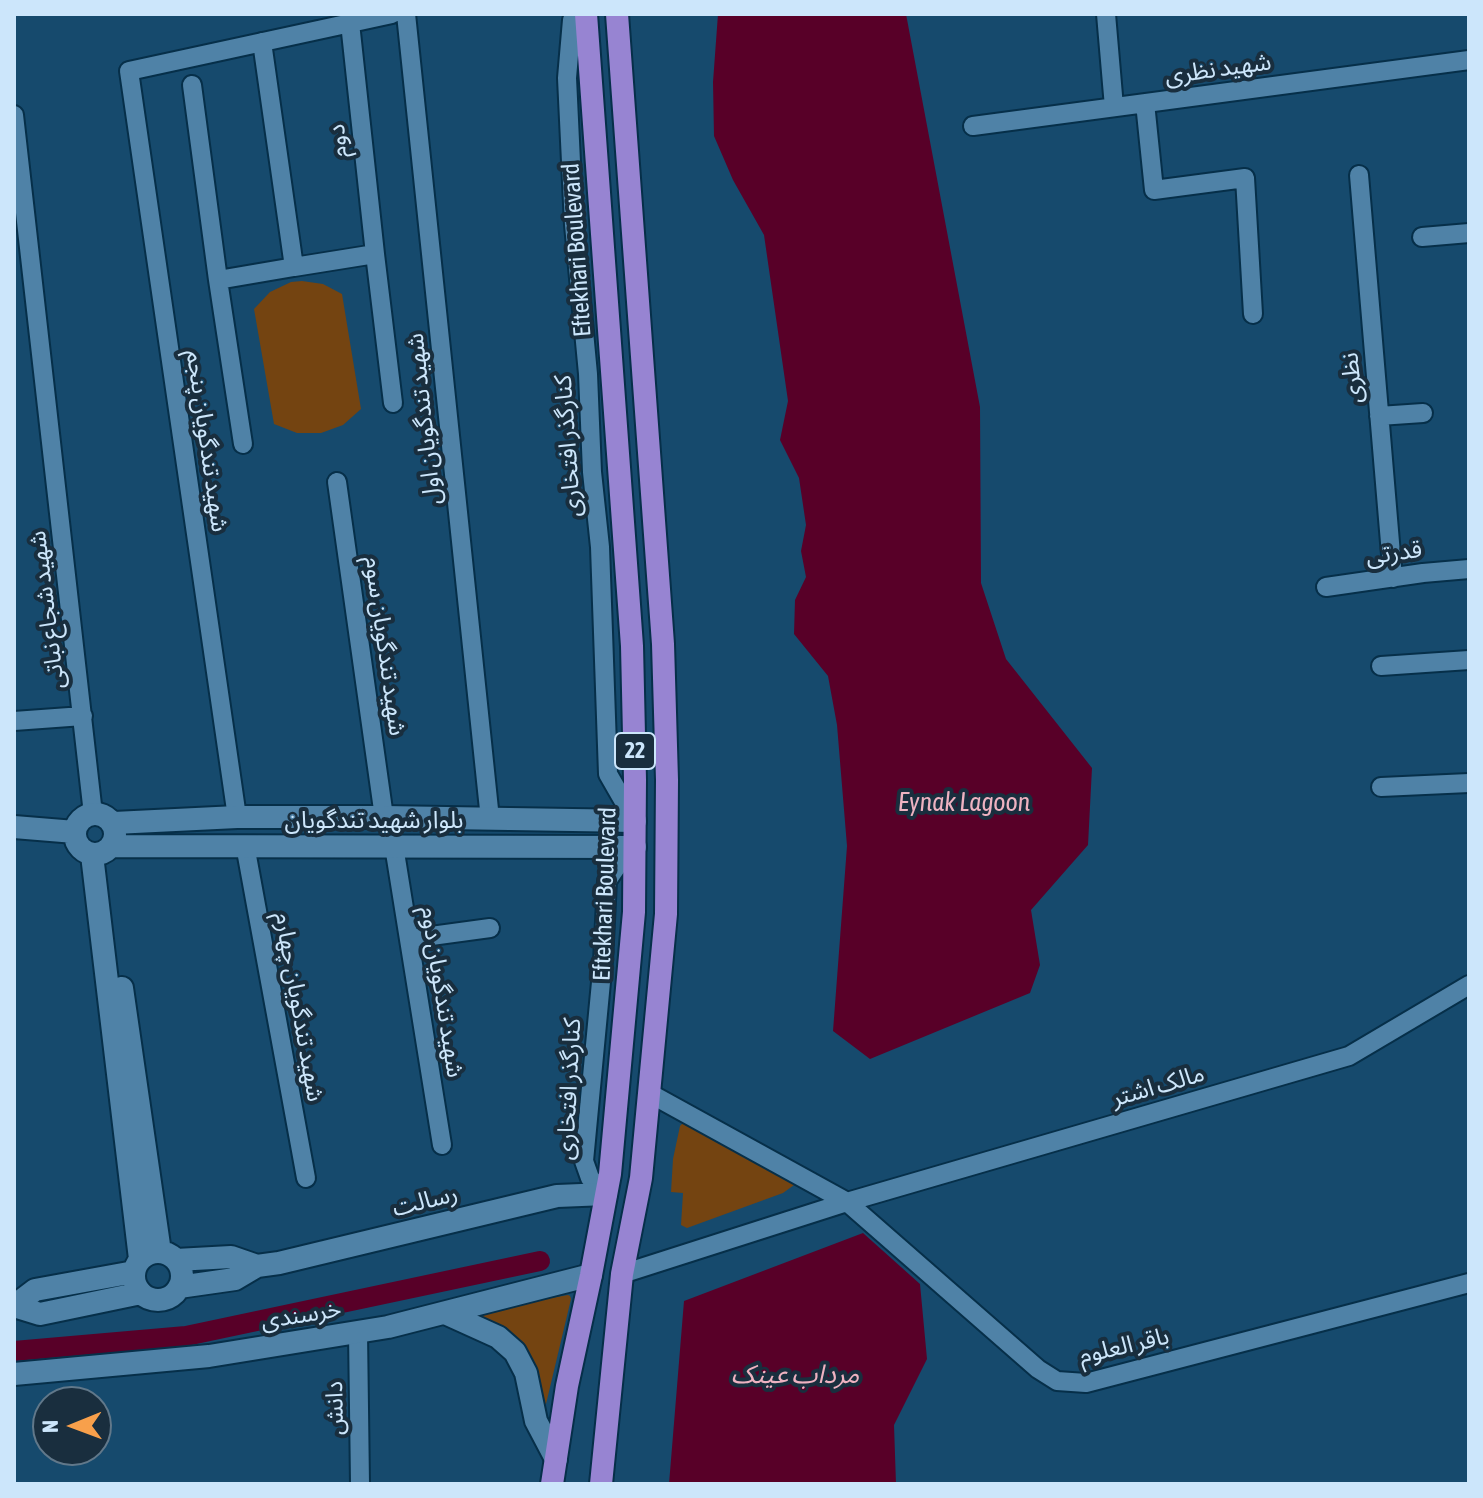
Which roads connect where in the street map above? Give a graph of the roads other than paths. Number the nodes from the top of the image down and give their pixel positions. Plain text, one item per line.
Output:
1 (392, 14) edge
2 (406, 14) edge
3 (576, 14) edge
4 (586, 14) edge
5 (617, 14) edge
6 (1106, 14) edge
7 (350, 23) junction
8 (262, 42) junction
9 (1469, 60) edge
10 (192, 85) dead end
11 (1145, 103) junction
12 (1114, 107) junction
13 (14, 115) edge
14 (973, 126) dead end
15 (17, 165) edge
16 (1359, 175) dead end
17 (1469, 233) edge
18 (1422, 237) dead end
19 (375, 254) junction
20 (294, 267) junction
21 (218, 280) junction
22 (1253, 314) dead end
23 (393, 403) dead end
24 (1423, 413) dead end
25 (1379, 416) junction
26 (243, 444) dead end
27 (337, 482) dead end
28 (1469, 569) edge
29 (1393, 578) junction
30 (1326, 587) dead end
31 (1469, 660) edge
32 (1381, 666) dead end
33 (83, 716) junction
34 (14, 721) edge
35 (1469, 783) edge
36 (1381, 787) dead end
37 (237, 817) junction
38 (384, 817) junction
39 (490, 819) junction
40 (572, 820) junction
41 (635, 821) junction
42 (141, 822) junction
43 (14, 827) edge
44 (103, 838) junction
45 (142, 845) junction
46 (245, 845) junction
47 (394, 846) junction
48 (571, 847) junction
49 (635, 847) junction
50 (490, 928) dead end
51 (409, 939) junction
52 (1469, 985) edge
53 (649, 1093) junction
54 (442, 1145) dead end
55 (306, 1178) dead end
56 (606, 1194) junction
57 (847, 1202) junction
58 (257, 1266) junction
59 (150, 1267) junction
60 (622, 1274) junction
61 (591, 1275) junction
62 (1469, 1283) edge
63 (179, 1287) junction
64 (14, 1306) edge
65 (445, 1313) junction
66 (358, 1332) junction
67 (14, 1374) edge
68 (556, 1459) junction
69 (360, 1484) edge
70 (552, 1484) edge
71 (601, 1484) edge

1 - 7 street
2 - 39 street, شهید تندگویان اول
3 - 41 street, کنارگذر افتخاری
4 - 41 highway, Eftekhari Boulevard / 22
5 - 53 highway, 22
6 - 12 street
7 - 8 street
7 - 19 street, دوم
8 - 20 street
8 - 37 street, شهید تندگویان پنجم
9 - 11 street, شهید نظری
10 - 21 street
11 - 12 street, شهید نظری
11 - 22 street
12 - 14 street, شهید نظری
13 - 15 street, شهید شجاع نباتی
15 - 33 street, شهید شجاع نباتی
16 - 25 street, نظری
17 - 18 street
19 - 20 street
19 - 23 street, دوم
20 - 21 street
21 - 26 street
24 - 25 street
25 - 29 street, نظری
27 - 38 street, شهید تندگویان سوم
28 - 29 street, قدرتی
29 - 30 street, قدرتی
31 - 32 street
33 - 34 street
33 - 44 street, شهید شجاع نباتی
35 - 36 street
37 - 38 street, بلوار شهید تندگویان
37 - 42 street, بلوار شهید تندگویان
38 - 39 street, بلوار شهید تندگویان
39 - 40 street, بلوار شهید تندگویان
40 - 41 street, بلوار شهید تندگویان
40 - 48 street
41 - 49 highway, Eftekhari Boulevard / 22
42 - 44 street, بلوار شهید تندگویان
42 - 45 street
43 - 44 street
44 - 45 street, بلوار شهید تندگویان
44 - 59 street
45 - 46 street, بلوار شهید تندگویان
46 - 47 street, بلوار شهید تندگویان
46 - 55 street, شهید تندگویان چهارم
47 - 48 street, بلوار شهید تندگویان
47 - 51 street, شهید تندگویان دوم
48 - 49 street, بلوار شهید تندگویان
49 - 56 highway, Eftekhari Boulevard / 22
50 - 51 street
51 - 54 street, شهید تندگویان دوم
52 - 57 street, مالک اشتر
53 - 57 street, باقر العلوم
53 - 60 highway, 22
56 - 58 street, رسالت
56 - 61 highway, Eftekhari Boulevard / 22
57 - 60 street
57 - 62 street, باقر العلوم
58 - 59 street, رسالت
58 - 63 street, رسالت
59 - 63 street
59 - 63 street, رسالت
59 - 64 street, رسالت
60 - 71 highway, 22
61 - 65 street, خرسندی
61 - 68 highway, Eftekhari Boulevard / 22
65 - 66 street, خرسندی
65 - 68 street
66 - 67 street, خرسندی
66 - 69 street, دانش
68 - 70 highway, Eftekhari Boulevard / 22

